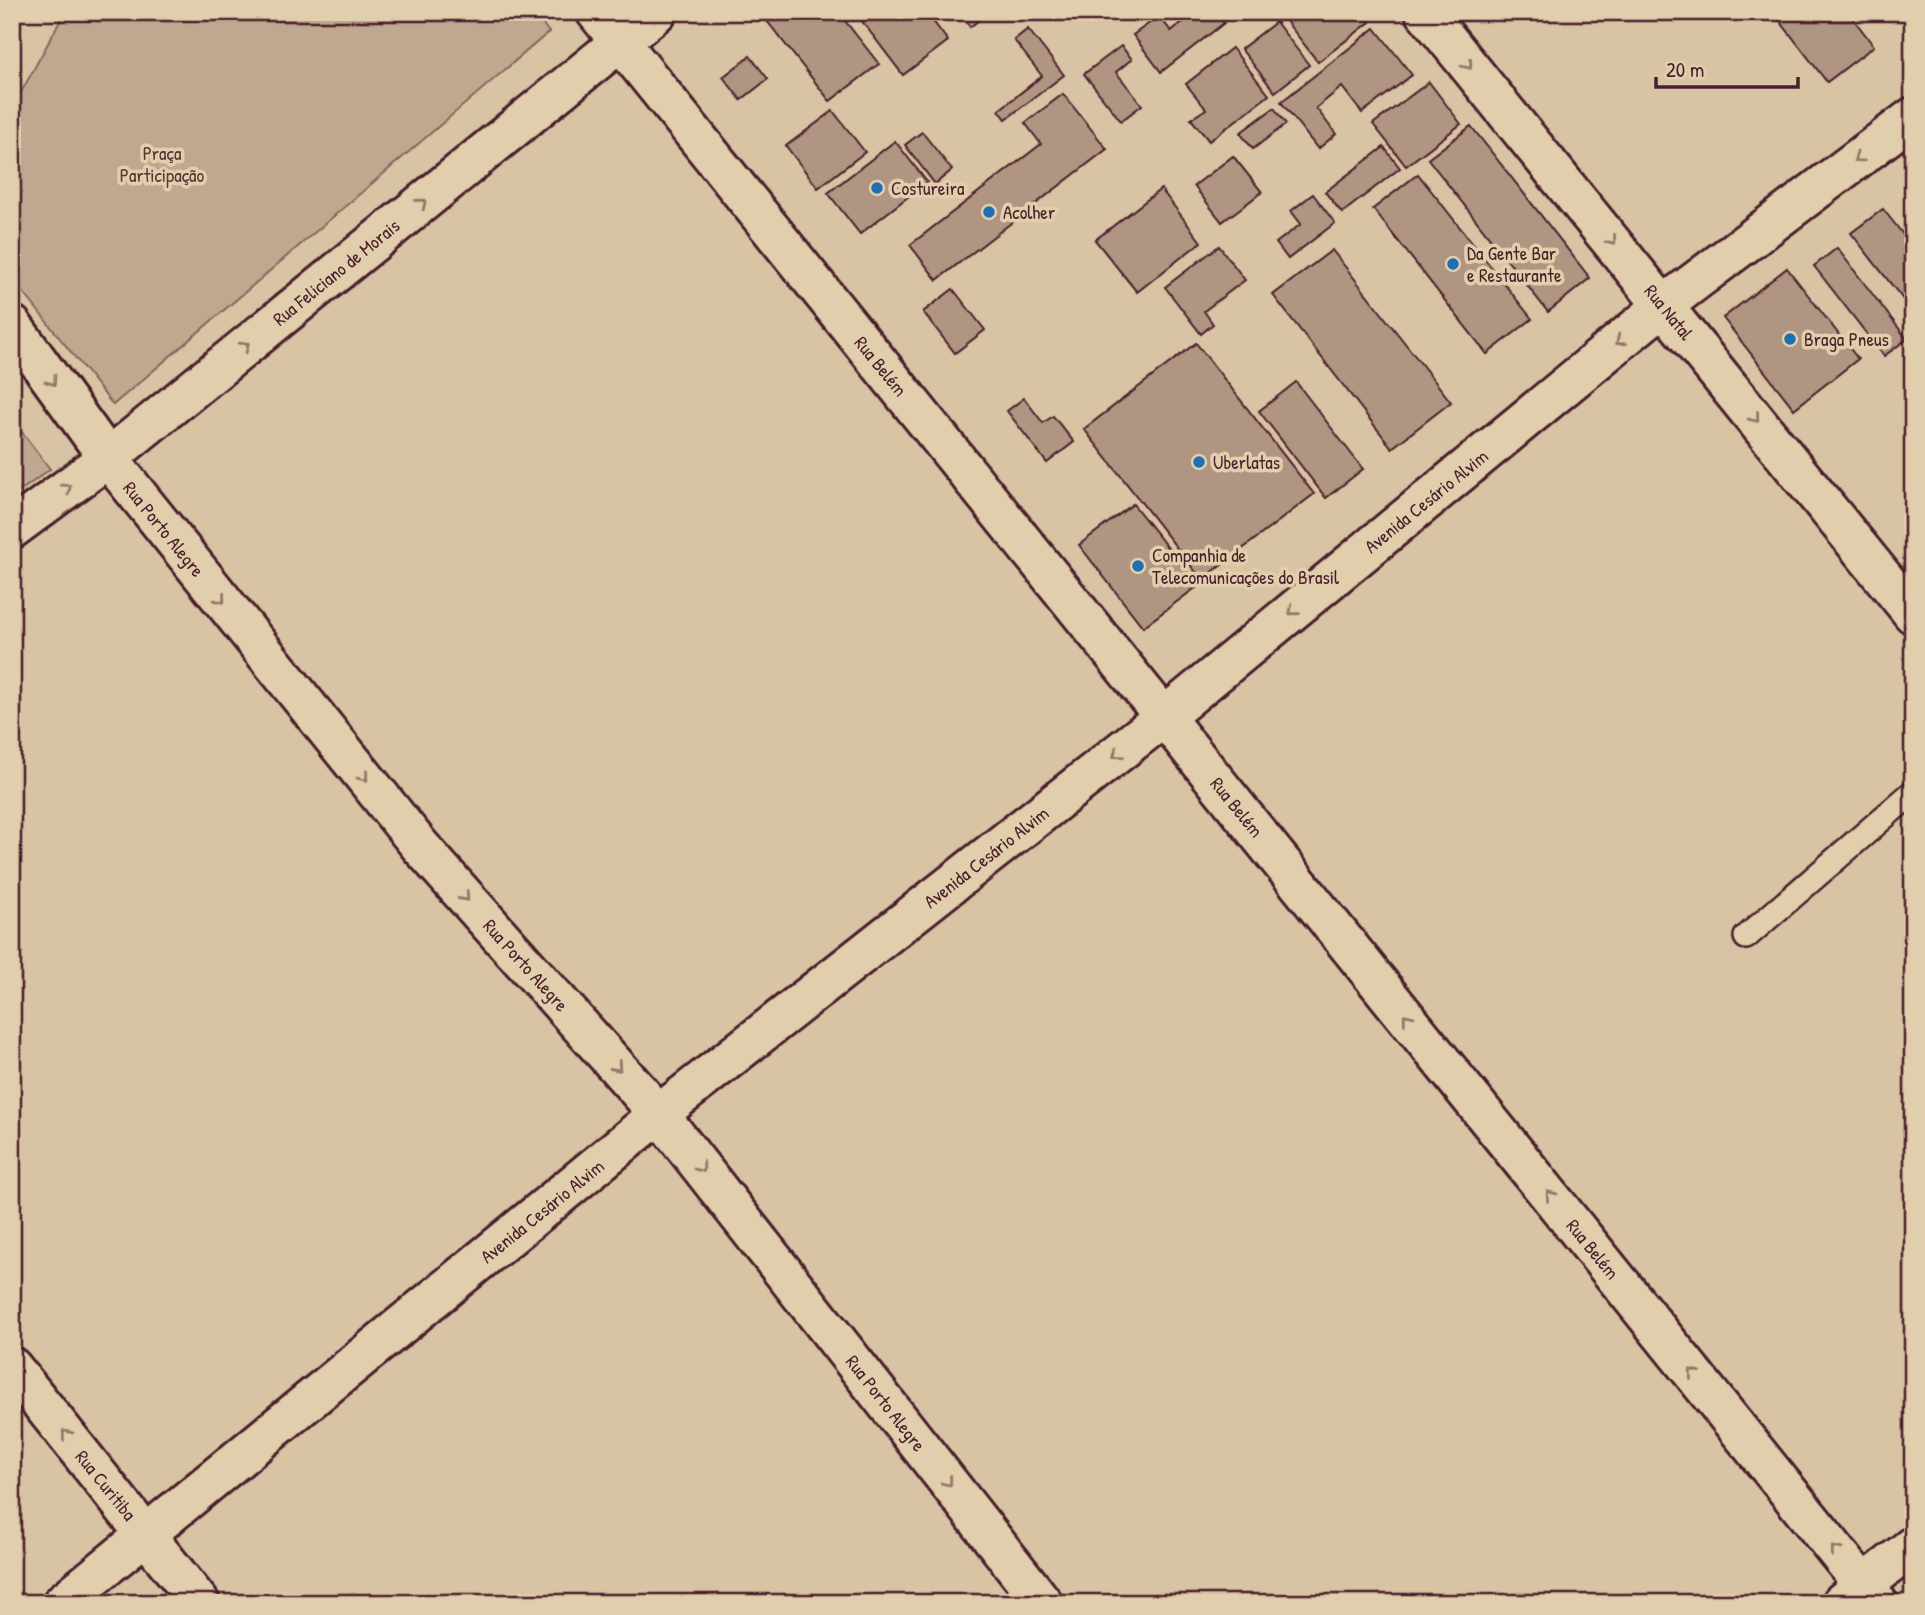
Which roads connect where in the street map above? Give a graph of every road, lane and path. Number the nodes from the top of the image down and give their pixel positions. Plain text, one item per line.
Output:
1 (23, 12) edge
2 (596, 12) edge
3 (657, 12) edge
4 (1425, 12) edge
5 (12, 31) edge
6 (620, 42) junction
7 (1913, 117) edge
8 (1664, 305) junction
9 (12, 325) edge
10 (107, 458) junction
11 (12, 529) edge
12 (1913, 614) edge
13 (1164, 717) junction
14 (1913, 792) edge
15 (1746, 937) dead end
16 (659, 1114) junction
17 (12, 1367) edge
18 (147, 1535) junction
19 (1913, 1546) edge
20 (1861, 1597) edge
21 (62, 1603) edge
22 (200, 1603) edge
23 (1043, 1603) edge

1 - 5 path
2 - 6 street, Rua Belém
3 - 6 street, Rua Feliciano de Morais
4 -> 8 street, Rua Natal
10 -> 6 street, Rua Feliciano de Morais
6 - 13 street, Rua Belém
7 -> 8 street, Avenida Cesário Alvim
8 -> 12 street, Rua Natal
8 -> 13 street, Avenida Cesário Alvim
9 -> 10 street, Rua Porto Alegre
11 -> 10 street, Rua Feliciano de Morais
10 -> 16 street, Rua Porto Alegre
13 -> 16 street, Avenida Cesário Alvim
20 -> 13 street, Rua Belém
14 - 15 lane
16 - 18 street, Avenida Cesário Alvim
16 -> 23 street, Rua Porto Alegre
18 -> 17 street, Rua Curitiba
18 - 21 street, Avenida Cesário Alvim
18 - 22 street, Rua Curitiba
19 - 20 street

